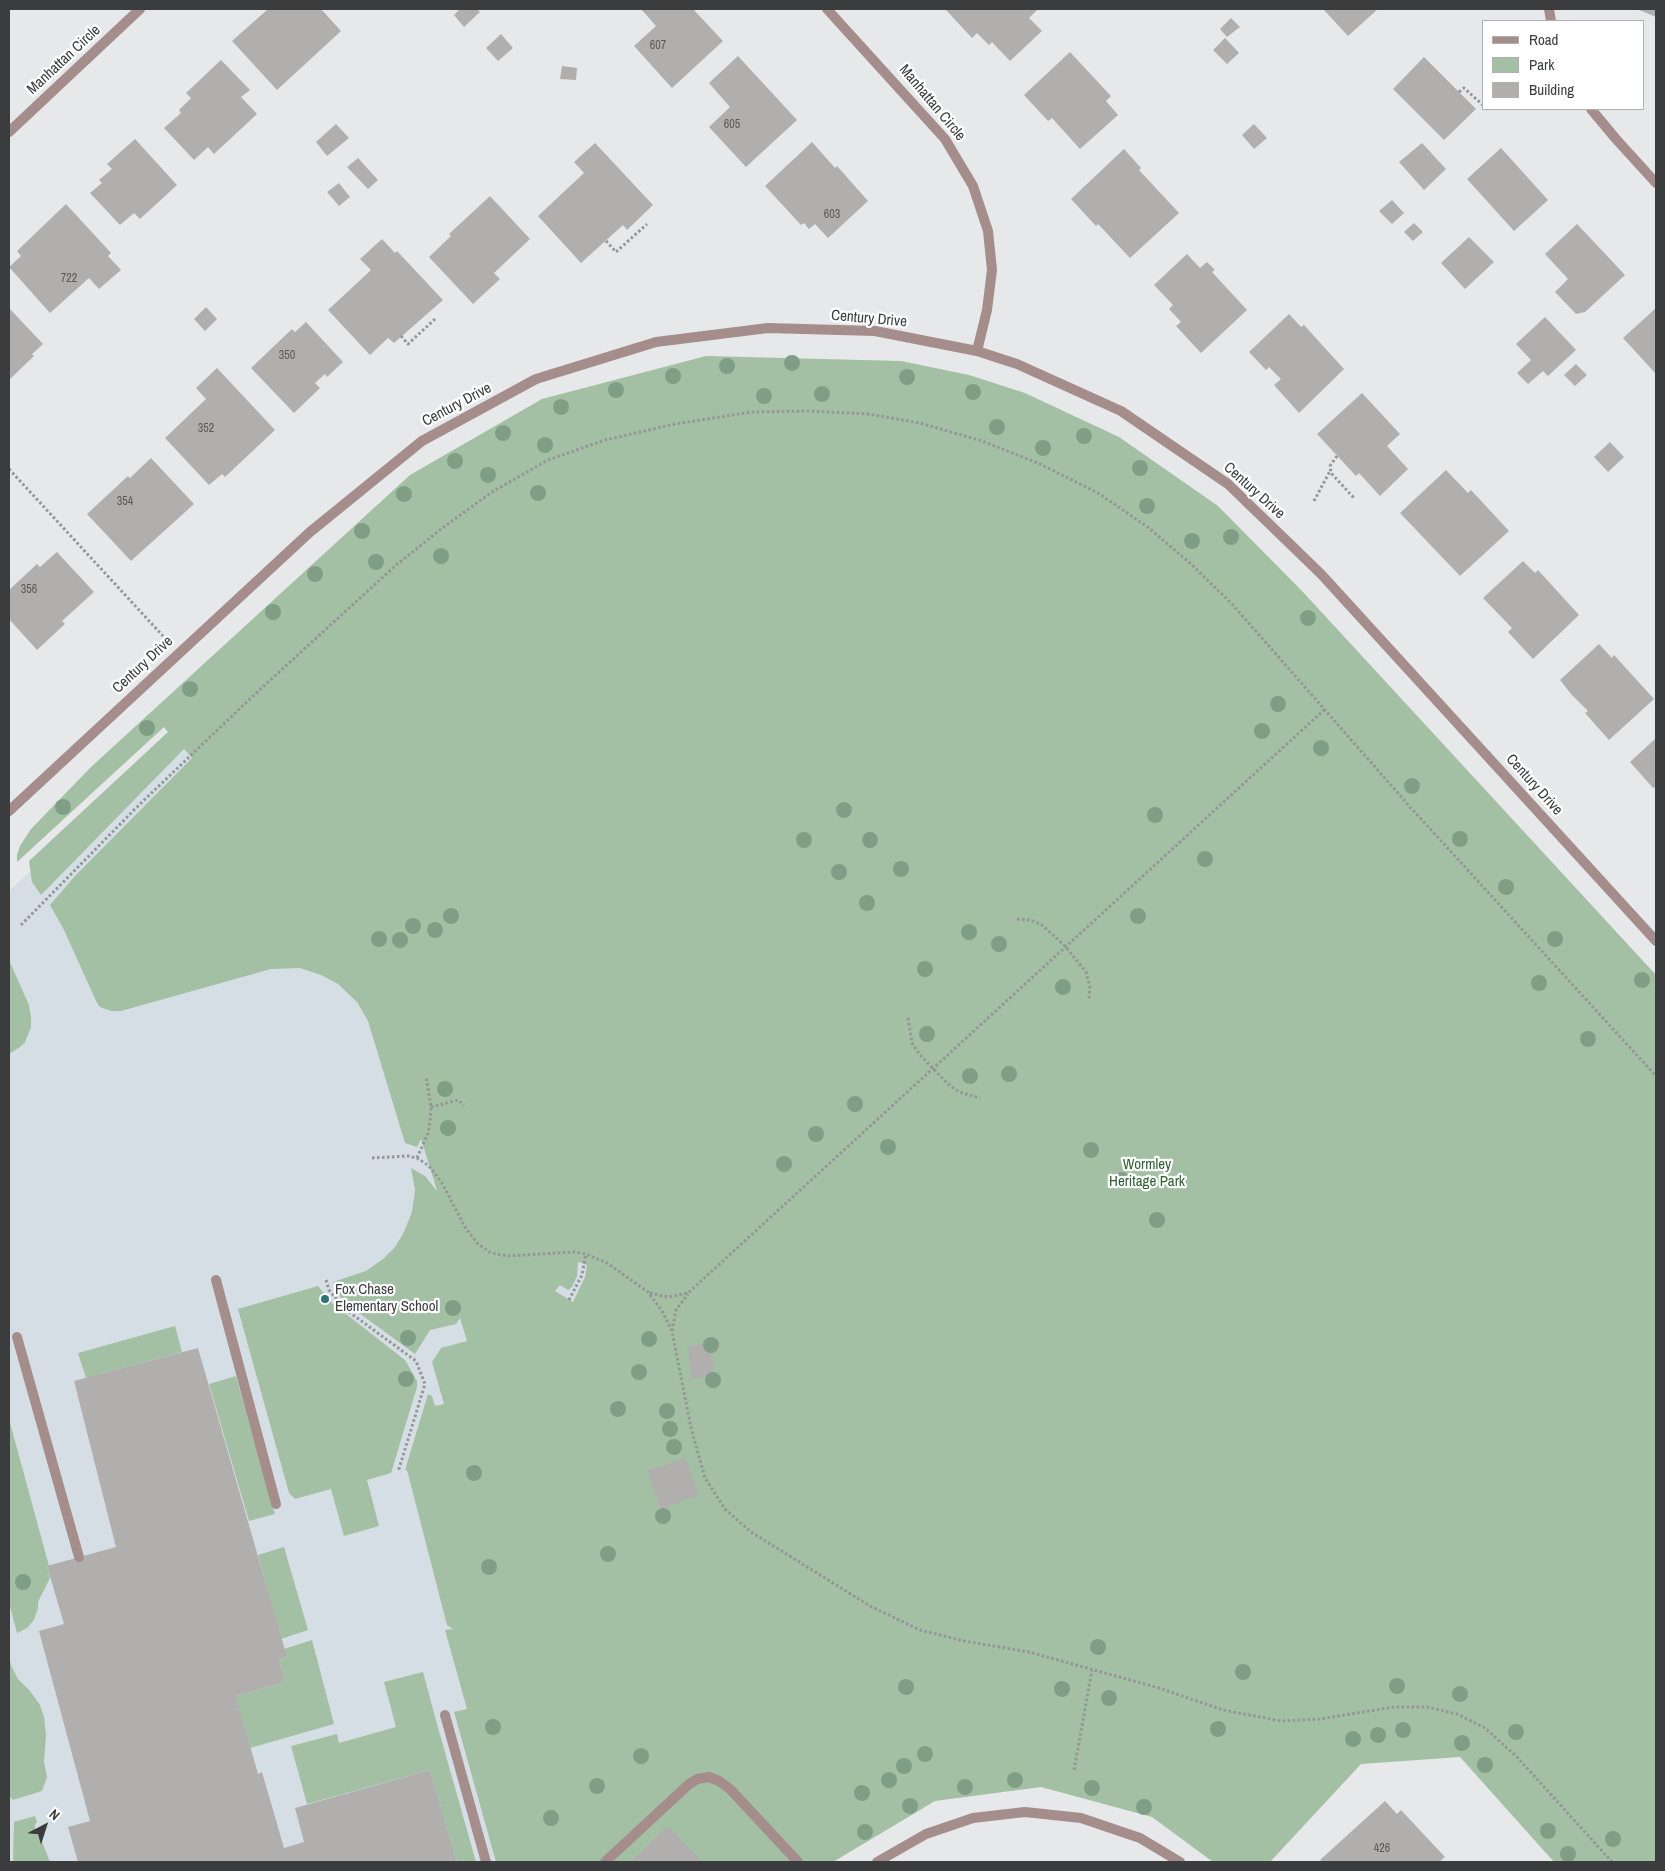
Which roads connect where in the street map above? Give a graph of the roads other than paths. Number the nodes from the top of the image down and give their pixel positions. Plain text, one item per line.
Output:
1 (140, 9) edge
2 (827, 9) edge
3 (1592, 110) edge
4 (9, 132) edge
5 (1656, 183) edge
6 (976, 351) junction
7 (9, 810) edge
8 (1656, 941) edge
9 (216, 1280) dead end
10 (17, 1337) dead end
11 (276, 1504) dead end
12 (79, 1557) dead end
13 (445, 1715) dead end
14 (486, 1862) edge
15 (605, 1862) edge
16 (798, 1862) edge
17 (877, 1862) edge
18 (1180, 1862) edge

1 - 4 street, Manhattan Circle
2 - 6 street, Manhattan Circle
3 - 5 street
6 - 7 street, Century Drive
6 - 8 street, Century Drive
9 - 11 street
10 - 12 street
13 - 14 street
15 - 16 street
17 - 18 street

